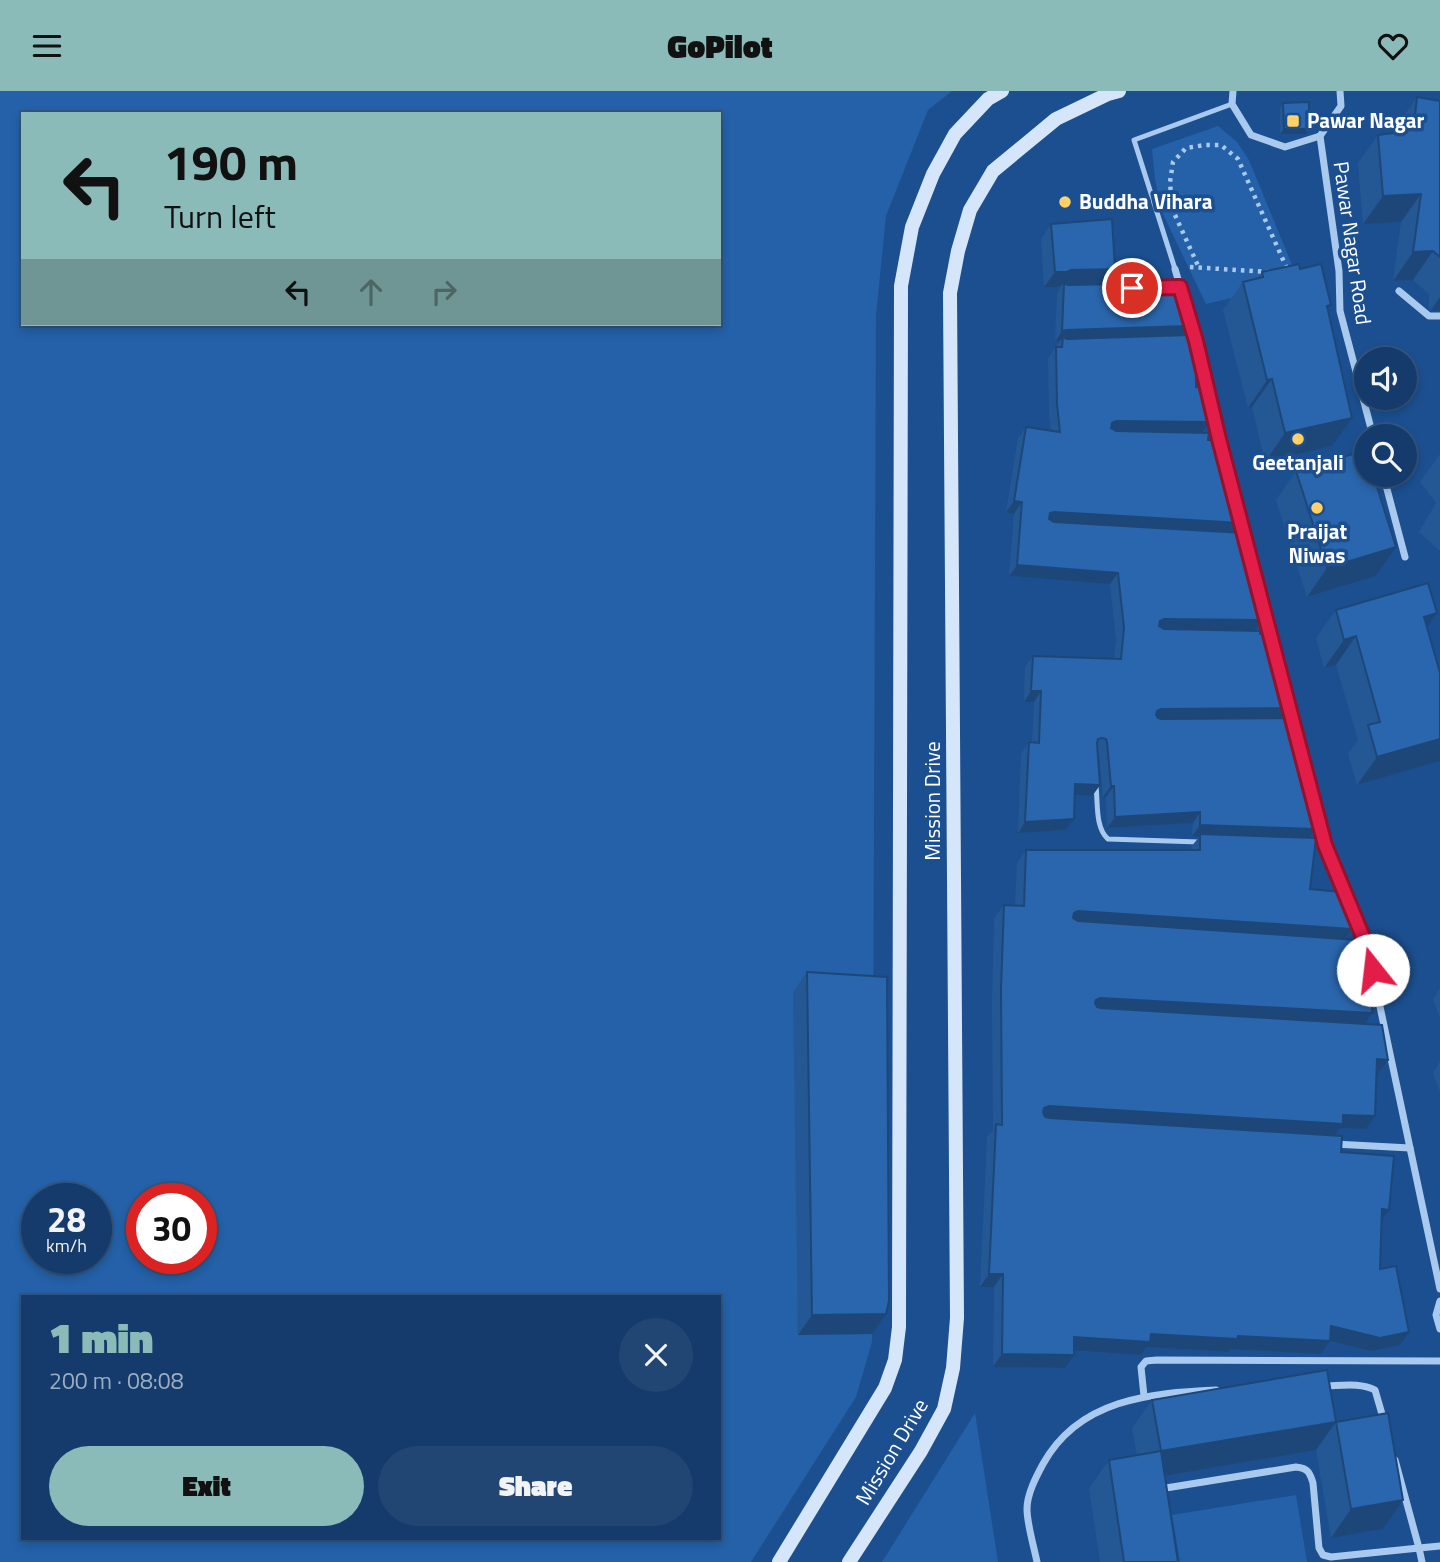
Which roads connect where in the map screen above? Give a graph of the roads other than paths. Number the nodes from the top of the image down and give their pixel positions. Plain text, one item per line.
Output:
1 (1002, 91) edge
2 (1119, 91) edge
3 (1233, 91) edge
4 (1340, 91) edge
5 (1231, 104) junction
6 (1320, 136) junction
7 (1175, 269) joint
8 (1180, 287) junction
9 (1140, 288) edge
10 (1399, 291) dead end
11 (1440, 316) edge
12 (1196, 341) junction
13 (1183, 342) edge
14 (1370, 424) edge
15 (1205, 438) edge
16 (1219, 439) junction
17 (1222, 451) edge
18 (1386, 487) edge
19 (1239, 515) edge
20 (1232, 539) edge
21 (1245, 540) junction
22 (1248, 552) edge
23 (1405, 557) dead end
24 (1258, 589) edge
25 (1258, 637) edge
26 (1271, 637) junction
27 (1293, 724) junction
28 (1280, 725) edge
29 (1297, 738) edge
30 (1096, 778) edge
31 (1311, 792) edge
32 (1206, 842) edge
33 (1311, 845) edge
34 (1325, 845) junction
35 (1354, 948) edge
36 (1368, 949) junction
37 (1373, 1033) edge
38 (1386, 1033) junction
39 (1328, 1143) edge
40 (1410, 1148) junction
41 (1440, 1289) edge
42 (1440, 1301) edge
43 (1440, 1329) edge
44 (1440, 1361) edge
45 (1318, 1386) edge
46 (1224, 1390) edge
47 (1144, 1396) junction
48 (1388, 1435) edge
49 (1392, 1447) edge
50 (1158, 1499) edge
51 (1440, 1546) edge
52 (1419, 1548) junction
53 (779, 1562) edge
54 (849, 1562) edge
55 (1037, 1562) edge
56 (1422, 1562) edge

1 - 53 street, Mission Drive
2 - 54 street, Mission Drive
3 - 5 street
4 - 6 street, Pawar Nagar Road
5 - 6 street, Pawar Nagar Road
5 - 7 lane
6 - 14 street, Pawar Nagar Road
7 - 8 street
8 - 9 lane
8 - 12 street
10 - 11 street
12 - 13 lane
12 - 16 street
15 - 16 lane
16 - 17 street
18 - 23 street
19 - 21 street
20 - 21 lane
21 - 22 street
24 - 26 street
25 - 26 lane
26 - 27 street
27 - 28 lane
27 - 29 street
30 - 32 lane
31 - 34 street
33 - 34 lane
34 - 36 street
35 - 36 lane
36 - 38 street
37 - 38 lane
38 - 40 street
39 - 40 street
40 - 41 street
42 - 43 street
44 - 47 street
45 - 48 street
46 - 47 street
47 - 55 street
49 - 52 street
50 - 52 street
51 - 52 street
52 - 56 street

